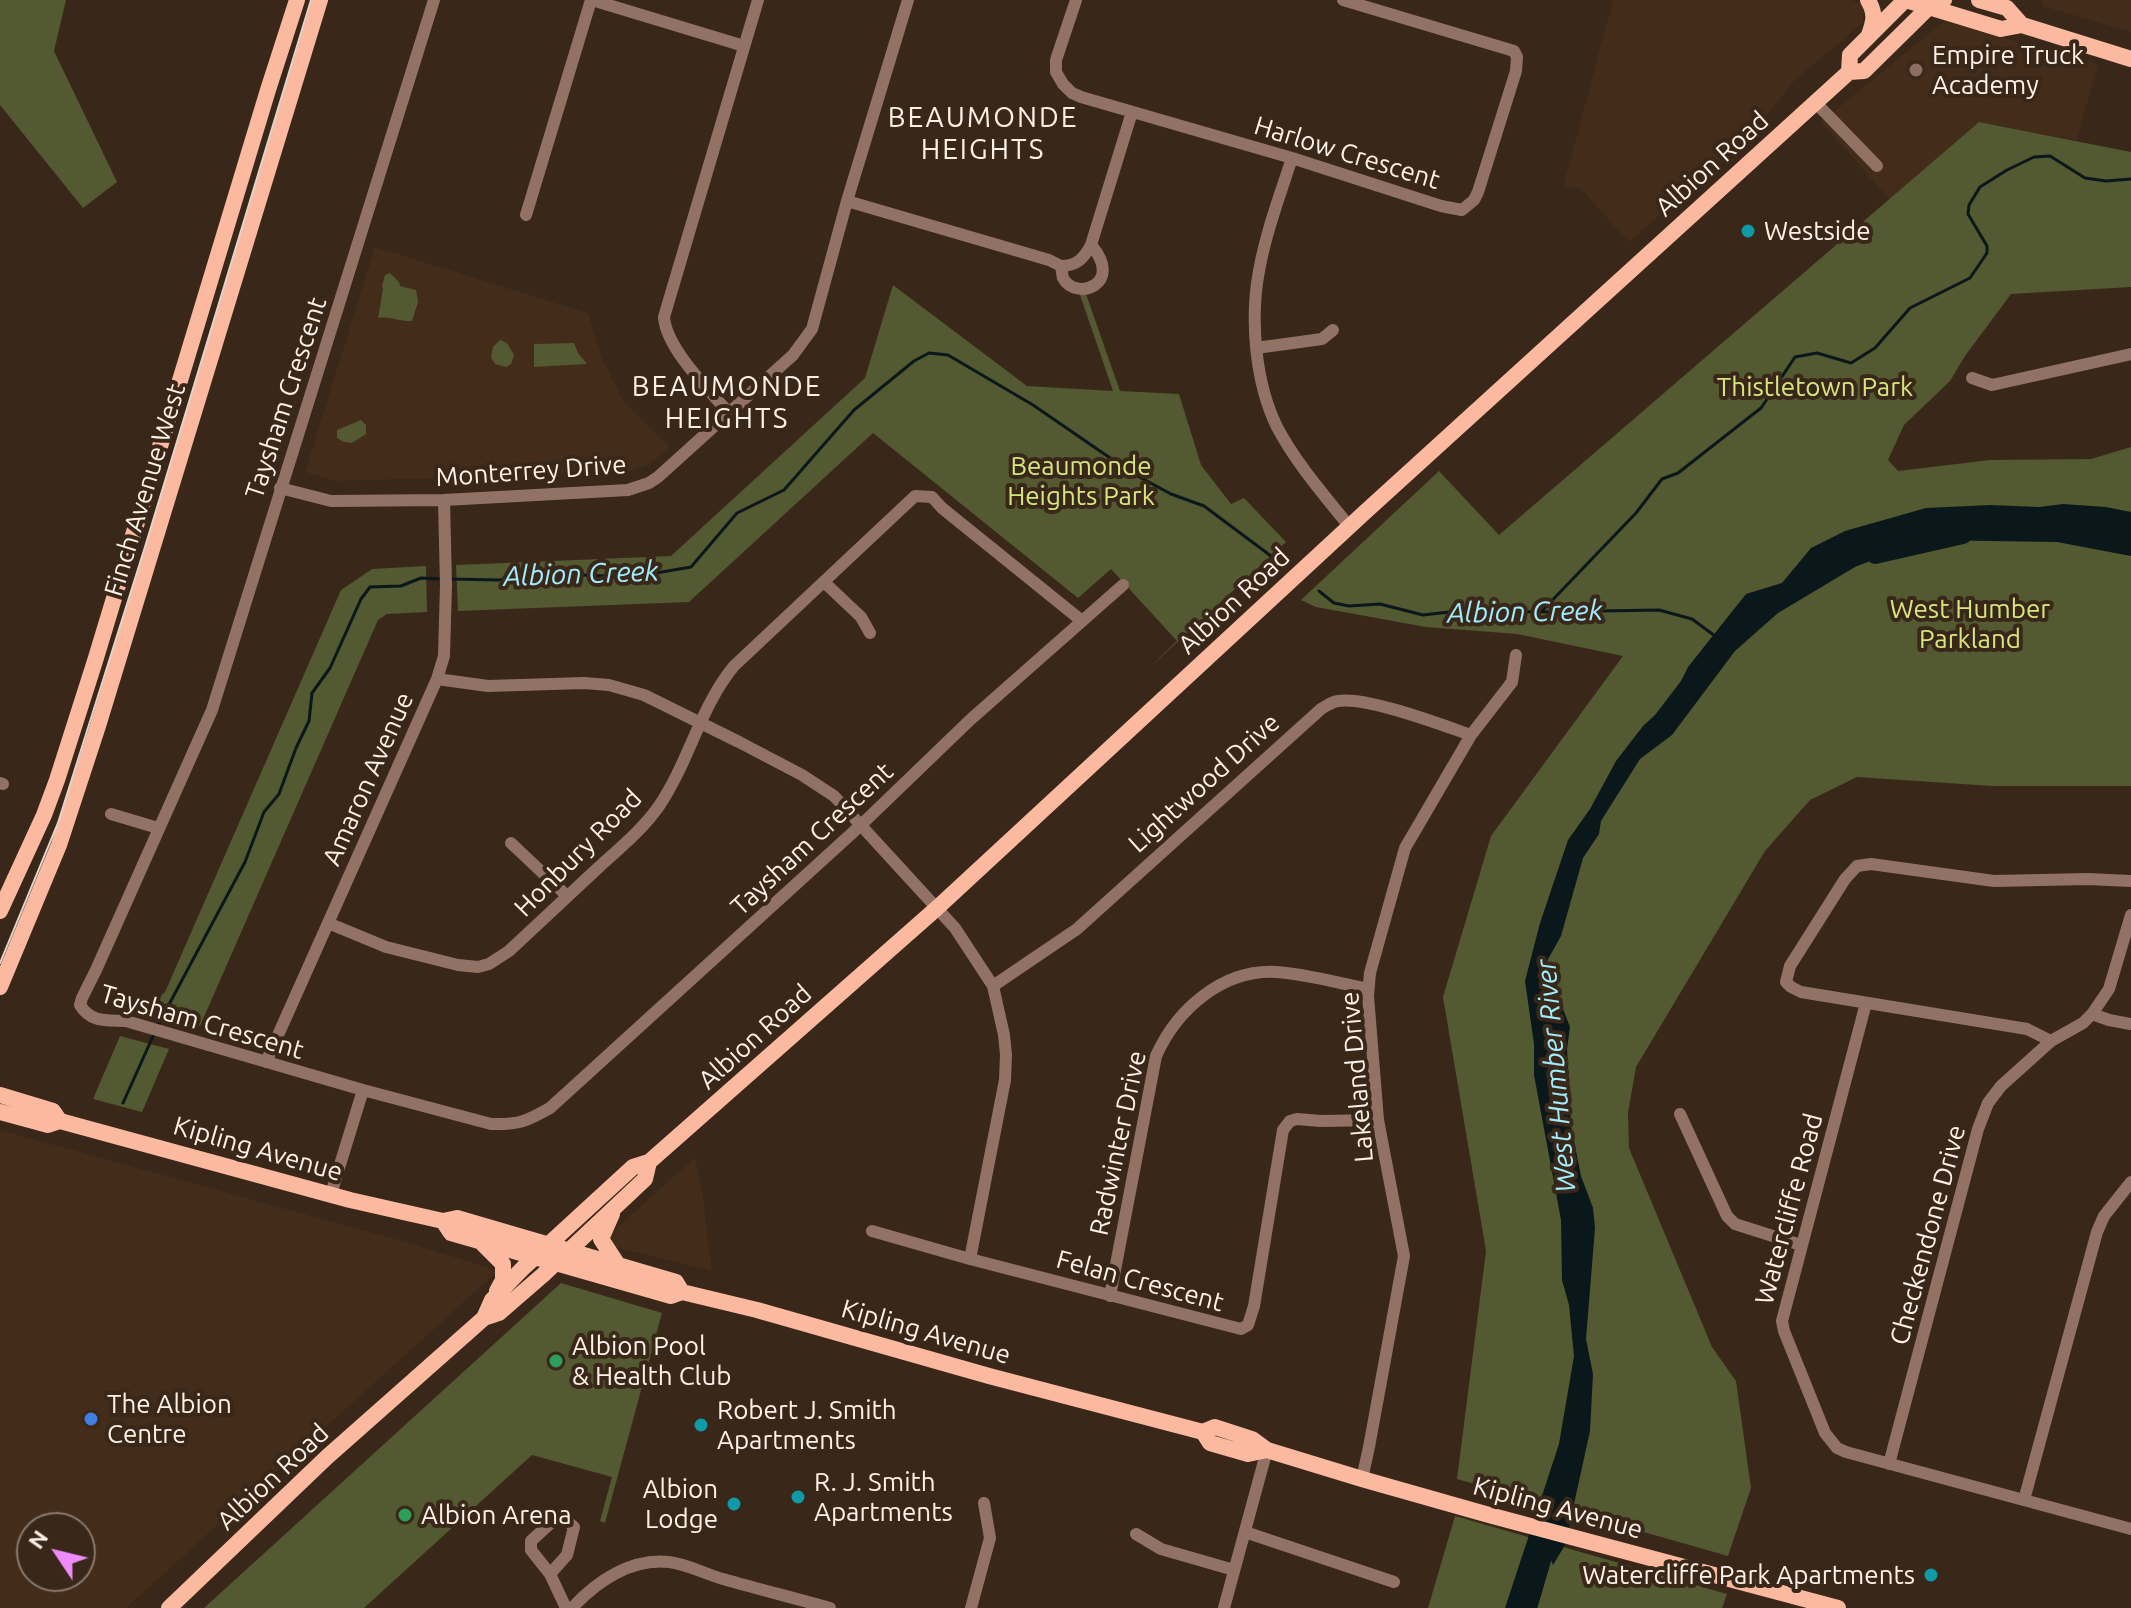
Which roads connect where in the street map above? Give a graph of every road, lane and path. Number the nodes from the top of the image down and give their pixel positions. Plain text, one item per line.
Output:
1 (297, 0) edge
2 (320, 0) edge
3 (434, 0) edge
4 (591, 0) edge
5 (758, 0) edge
6 (908, 0) edge
7 (1076, 0) edge
8 (1343, 0) edge
9 (1868, 0) edge
10 (1905, 0) edge
11 (1979, 0) edge
12 (2016, 0) edge
13 (1936, 3) edge
14 (2022, 25) junction
15 (2048, 33) junction
16 (1869, 37) junction
17 (744, 46) junction
18 (2131, 59) edge
19 (1849, 72) junction
20 (1815, 102) junction
21 (1132, 112) junction
22 (1292, 158) junction
23 (1877, 166) dead end
24 (847, 201) junction
25 (526, 215) dead end
26 (1091, 245) junction
27 (1061, 266) junction
28 (1333, 330) dead end
29 (1256, 348) junction
30 (2131, 354) edge
31 (1972, 378) dead end
32 (729, 413) junction
33 (280, 488) junction
34 (444, 500) junction
35 (1349, 526) junction
36 (825, 583) junction
37 (1123, 585) dead end
38 (1082, 621) junction
39 (870, 633) dead end
40 (1516, 655) dead end
41 (437, 679) junction
42 (701, 723) junction
43 (1471, 735) junction
44 (111, 814) dead end
45 (861, 825) junction
46 (158, 828) junction
47 (511, 843) dead end
48 (2131, 881) edge
49 (567, 896) junction
50 (937, 908) junction
51 (0, 911) edge
52 (2131, 915) edge
53 (328, 923) junction
54 (993, 986) junction
55 (0, 987) edge
56 (1368, 989) junction
57 (1866, 1003) junction
58 (2092, 1014) junction
59 (2131, 1024) edge
60 (2051, 1041) junction
61 (266, 1062) junction
62 (363, 1090) junction
63 (0, 1095) edge
64 (0, 1112) edge
65 (1680, 1114) dead end
66 (1378, 1120) junction
67 (60, 1121) junction
68 (649, 1162) junction
69 (2131, 1182) edge
70 (331, 1194) junction
71 (614, 1209) junction
72 (443, 1221) junction
73 (872, 1231) dead end
74 (478, 1241) junction
75 (547, 1244) junction
76 (1801, 1245) junction
77 (568, 1251) junction
78 (534, 1257) junction
79 (970, 1259) junction
80 (554, 1263) junction
81 (618, 1265) junction
82 (682, 1292) junction
83 (1110, 1296) junction
84 (492, 1300) junction
85 (484, 1318) junction
86 (1267, 1450) junction
87 (1889, 1464) junction
88 (1362, 1479) junction
89 (2024, 1500) junction
90 (984, 1503) dead end
91 (2131, 1529) edge
92 (1245, 1532) junction
93 (1136, 1534) dead end
94 (1234, 1570) junction
95 (550, 1574) dead end
96 (1394, 1582) dead end
97 (169, 1608) edge
98 (566, 1608) edge
99 (572, 1608) edge
100 (830, 1608) edge
101 (971, 1608) edge
102 (1224, 1608) edge
103 (1838, 1608) edge

1 - 51 main road, Finch Avenue West
2 - 55 main road, Finch Avenue West
3 - 33 street, Taysham Crescent
4 - 17 street
4 - 25 street
5 - 17 street
6 - 24 street, Monterrey Drive
7 - 21 street, Harlow Crescent
8 - 22 street, Harlow Crescent
9 - 16 main road
10 - 13 main road
10 - 16 main road, Albion Road
11 - 14 main road
12 - 15 main road
13 - 14 main road
13 - 19 main road, Albion Road
14 - 15 main road
15 - 18 main road
16 - 19 main road, Albion Road
17 - 32 street
19 - 20 main road, Albion Road
20 - 23 street
20 - 35 main road, Albion Road
21 - 22 street, Harlow Crescent
21 - 26 street
22 - 29 street
24 - 27 street
24 - 32 street, Monterrey Drive
26 - 27 street
26 - 27 street
28 - 29 street
29 - 35 street
30 - 31 street
32 - 34 street, Monterrey Drive
33 - 34 street, Monterrey Drive
33 - 46 street, Taysham Crescent
34 - 41 street, Amaron Avenue
35 - 50 main road, Albion Road
36 - 38 street, Honbury Road
36 - 39 street
36 - 42 street, Honbury Road
37 - 38 street, Taysham Crescent
38 - 45 street, Taysham Crescent
40 - 43 street, Lakeland Drive
41 - 42 street
41 - 53 street, Amaron Avenue
42 - 45 street
42 - 49 street, Honbury Road
43 - 54 street, Lightwood Drive
43 - 56 street, Lakeland Drive
44 - 46 street
45 - 50 street
45 - 62 street, Taysham Crescent
46 - 61 street, Taysham Crescent
47 - 49 street
48 - 57 street
49 - 53 street, Honbury Road
50 - 54 street
50 - 68 main road, Albion Road
52 - 58 street
53 - 61 street, Amaron Avenue
54 - 79 street
56 - 66 street, Lakeland Drive
56 - 83 street, Radwinter Drive
57 - 60 street
57 - 76 street, Watercliffe Road
58 - 59 street
58 - 60 street, Checkendone Drive
60 - 87 street, Checkendone Drive
61 - 62 street, Taysham Crescent
62 - 70 street
63 - 67 main road, Kipling Avenue
64 - 67 main road, Kipling Avenue
65 - 76 street
66 - 83 street, Felan Crescent
66 - 88 street, Lakeland Drive
67 - 70 main road, Kipling Avenue
68 - 71 main road, Albion Road
68 - 75 main road, Albion Road
69 - 89 street
70 - 72 main road, Kipling Avenue
71 - 77 main road, Albion Road
71 - 81 main road
72 - 74 main road, Kipling Avenue
72 - 75 main road, Kipling Avenue
73 - 79 street, Felan Crescent
74 - 78 main road, Kipling Avenue
74 - 84 main road
75 - 77 main road, Kipling Avenue
75 - 78 main road, Albion Road
76 - 87 street, Watercliffe Road
77 - 80 main road, Albion Road
77 - 81 main road, Kipling Avenue
78 - 80 main road, Kipling Avenue
78 - 84 main road, Albion Road
79 - 83 street, Felan Crescent
80 - 82 main road, Kipling Avenue
80 - 85 main road, Albion Road
81 - 82 main road, Kipling Avenue
82 - 86 main road, Kipling Avenue
84 - 85 main road, Albion Road
85 - 97 main road, Albion Road
86 - 88 main road, Kipling Avenue
86 - 92 street
87 - 89 street, Watercliffe Road
88 - 103 main road, Kipling Avenue
89 - 91 street, Watercliffe Road
90 - 101 street
92 - 94 street
92 - 96 street
93 - 94 street
94 - 102 street
95 - 98 street
99 - 100 street

